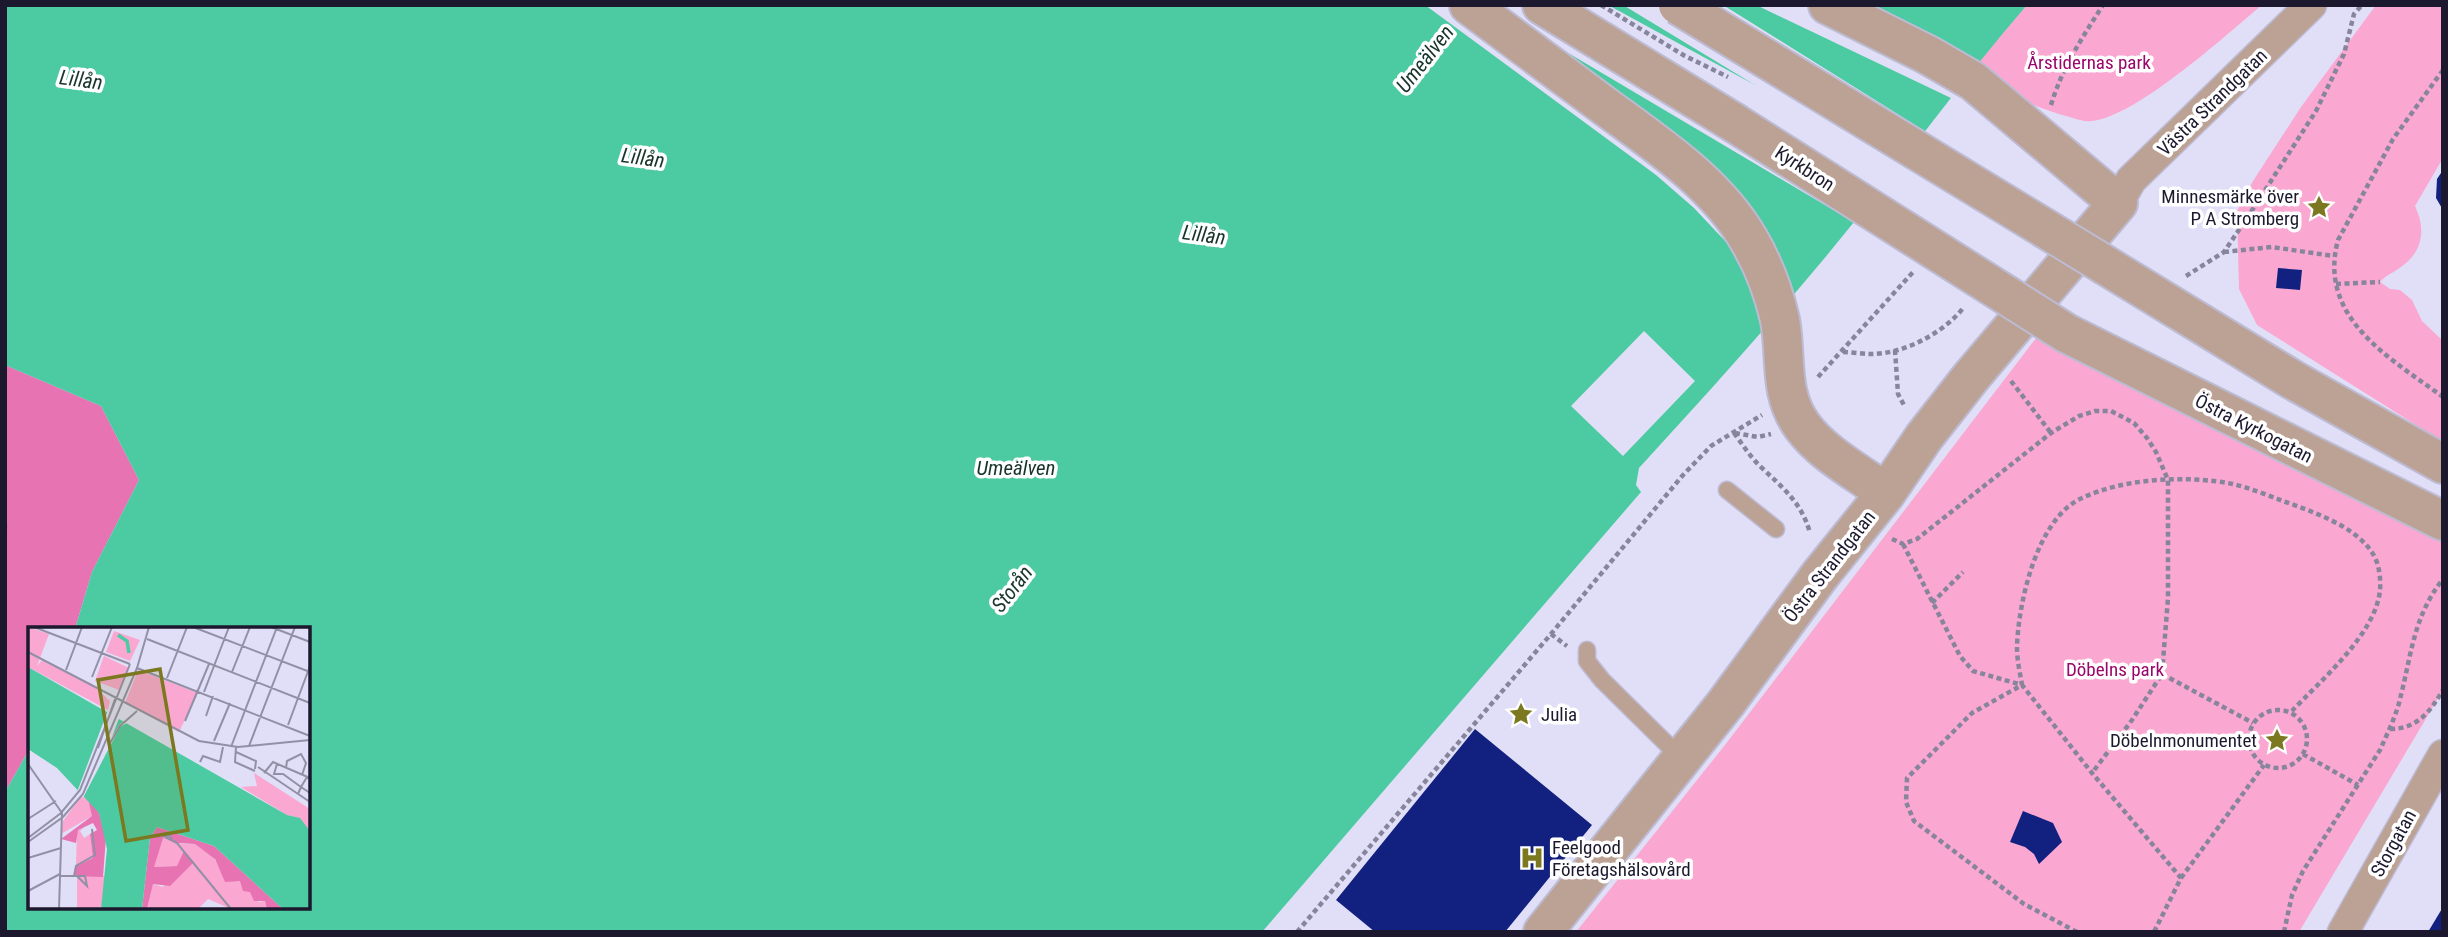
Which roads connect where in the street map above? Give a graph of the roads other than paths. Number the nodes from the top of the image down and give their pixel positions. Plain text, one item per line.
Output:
1 (1469, 5) edge
2 (1542, 5) edge
3 (1678, 5) edge
4 (1828, 5) edge
5 (2311, 5) edge
6 (2118, 203) junction
7 (2066, 333) joint
8 (2443, 464) edge
9 (1727, 490) dead end
10 (1886, 493) junction
11 (2443, 521) edge
12 (1776, 529) dead end
13 (1587, 650) dead end
14 (2443, 755) edge
15 (1681, 758) junction
16 (1543, 932) edge
17 (2343, 932) edge

1 - 10 street
2 - 7 street, Kyrkbron, bridge
3 - 8 street, bridge
4 - 6 street
5 - 6 street, Västra Strandgatan
6 - 10 street, Östra Strandgatan
7 - 11 street, Östra Kyrkogatan
9 - 12 lane
10 - 15 street, Östra Strandgatan
13 - 15 lane
14 - 17 street, Storgatan
15 - 16 street, Östra Strandgatan

